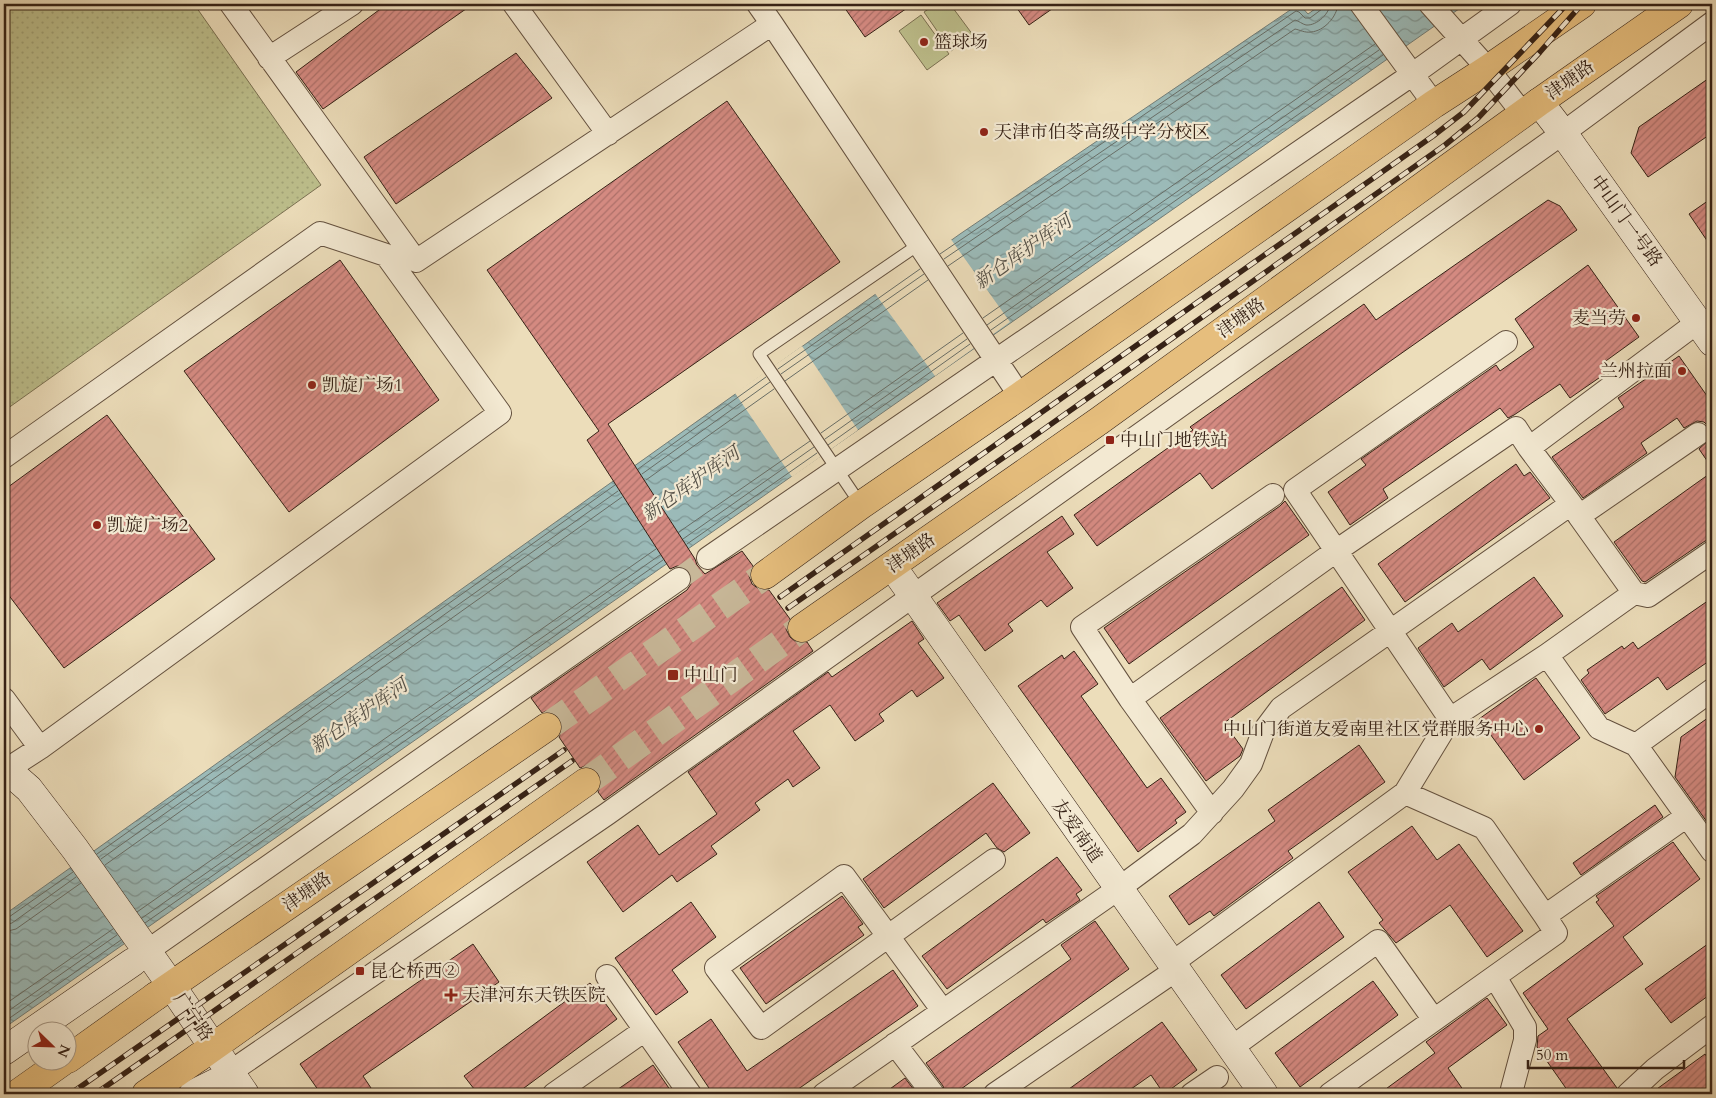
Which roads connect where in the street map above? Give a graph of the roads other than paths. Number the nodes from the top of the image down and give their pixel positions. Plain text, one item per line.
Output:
1 (231, 4) edge
2 (352, 4) edge
3 (514, 4) edge
4 (758, 4) edge
5 (1361, 4) edge
6 (1510, 4) edge
7 (1582, 4) edge
8 (1679, 4) edge
9 (1435, 11) edge
10 (1712, 23) edge
11 (772, 24) junction
12 (1461, 39) junction
13 (270, 58) junction
14 (1488, 70) junction
15 (1412, 74) junction
16 (1434, 104) junction
17 (1531, 108) junction
18 (1563, 133) junction
19 (608, 134) junction
20 (924, 253) junction
21 (1705, 332) edge
22 (1506, 342) dead end
23 (996, 361) junction
24 (1020, 396) junction
25 (1698, 434) dead end
26 (1529, 448) junction
27 (4, 457) edge
28 (837, 469) junction
29 (1272, 495) dead end
30 (862, 505) junction
31 (1575, 510) junction
32 (1336, 551) junction
33 (1712, 552) edge
34 (708, 558) tunnel mouth
35 (892, 566) junction
36 (765, 575) tunnel mouth
37 (679, 579) tunnel mouth
38 (1634, 593) junction
39 (913, 596) junction
40 (802, 628) tunnel mouth
41 (1391, 631) junction
42 (1548, 655) junction
43 (1712, 690) edge
44 (4, 699) edge
45 (1130, 699) junction
46 (1450, 719) junction
47 (547, 727) tunnel mouth
48 (1636, 745) junction
49 (40, 748) junction
50 (5, 769) edge
51 (586, 782) tunnel mouth
52 (1405, 793) junction
53 (1212, 813) junction
54 (1687, 816) junction
55 (1712, 852) edge
56 (994, 860) dead end
57 (1118, 889) junction
58 (1545, 916) junction
59 (887, 936) junction
60 (136, 951) junction
61 (1174, 967) junction
62 (607, 976) dead end
63 (1495, 976) junction
64 (164, 991) junction
65 (943, 1011) junction
66 (1434, 1020) junction
67 (1712, 1026) edge
68 (645, 1030) junction
69 (895, 1044) junction
70 (1231, 1048) junction
71 (4, 1051) edge
72 (78, 1052) edge
73 (206, 1053) junction
74 (52, 1070) edge
75 (1217, 1076) dead end
76 (229, 1086) edge
77 (1514, 1092) edge
78 (17, 1094) edge
79 (146, 1094) edge
80 (171, 1094) edge
81 (193, 1094) edge
82 (554, 1094) edge
83 (690, 1094) edge
84 (824, 1094) edge
85 (933, 1094) edge
86 (995, 1094) edge
87 (1192, 1094) edge
88 (1264, 1094) edge
89 (1330, 1094) edge
90 (1628, 1094) edge

1 - 13 street
2 - 13 street
3 - 19 street
4 - 11 street
5 - 15 street
6 - 12 street
7 - 14 main road
8 - 17 main road, 津塘路
9 - 12 street
10 - 18 street
11 - 19 street
11 - 20 street
12 - 14 street
12 - 15 street
13 - 19 street
14 - 16 main road
14 - 17 street
15 - 16 street
15 - 23 street
16 - 24 main road
17 - 18 street, 中山门一号路
17 - 35 main road, 津塘路
18 - 21 street, 中山门一号路
18 - 39 street
20 - 23 street
20 - 28 lane
21 - 26 street
22 - 32 street
23 - 24 street
23 - 28 street
24 - 30 main road
25 - 31 street
26 - 31 street
26 - 32 street
27 - 49 street
28 - 30 lane
28 - 34 street
29 - 45 street
30 - 36 main road
31 - 38 street
31 - 41 street
32 - 41 street
32 - 45 street
33 - 38 street
35 - 39 street, 友爱南道
35 - 40 main road, 津塘路
37 - 60 street
38 - 42 street
39 - 57 street, 友爱南道
39 - 76 street
41 - 46 street
41 - 53 street
42 - 46 street
42 - 48 street
43 - 48 street
44 - 49 street
45 - 53 street
46 - 52 street
47 - 64 main road, 津塘路
48 - 54 street
49 - 50 street
50 - 60 street, 广宁路
51 - 73 main road
52 - 58 street
52 - 61 street
53 - 57 street
54 - 55 street
54 - 58 street
56 - 59 street
57 - 61 street, 友爱南道
57 - 65 street
58 - 63 street
59 - 59 street
59 - 65 street
60 - 64 street, 广宁路
60 - 71 street
61 - 70 street, 友爱南道
61 - 86 street
62 - 68 street
63 - 66 street
63 - 77 street
64 - 72 main road, 津塘路
64 - 73 street, 广宁路
65 - 69 street
66 - 70 street
66 - 89 street
67 - 90 street
68 - 82 street
68 - 83 street
69 - 84 street
69 - 85 street
70 - 88 street, 友爱南道
73 - 76 street, 广宁路
73 - 79 main road
73 - 80 street
74 - 78 main road, 津塘路
75 - 87 street
76 - 81 street

